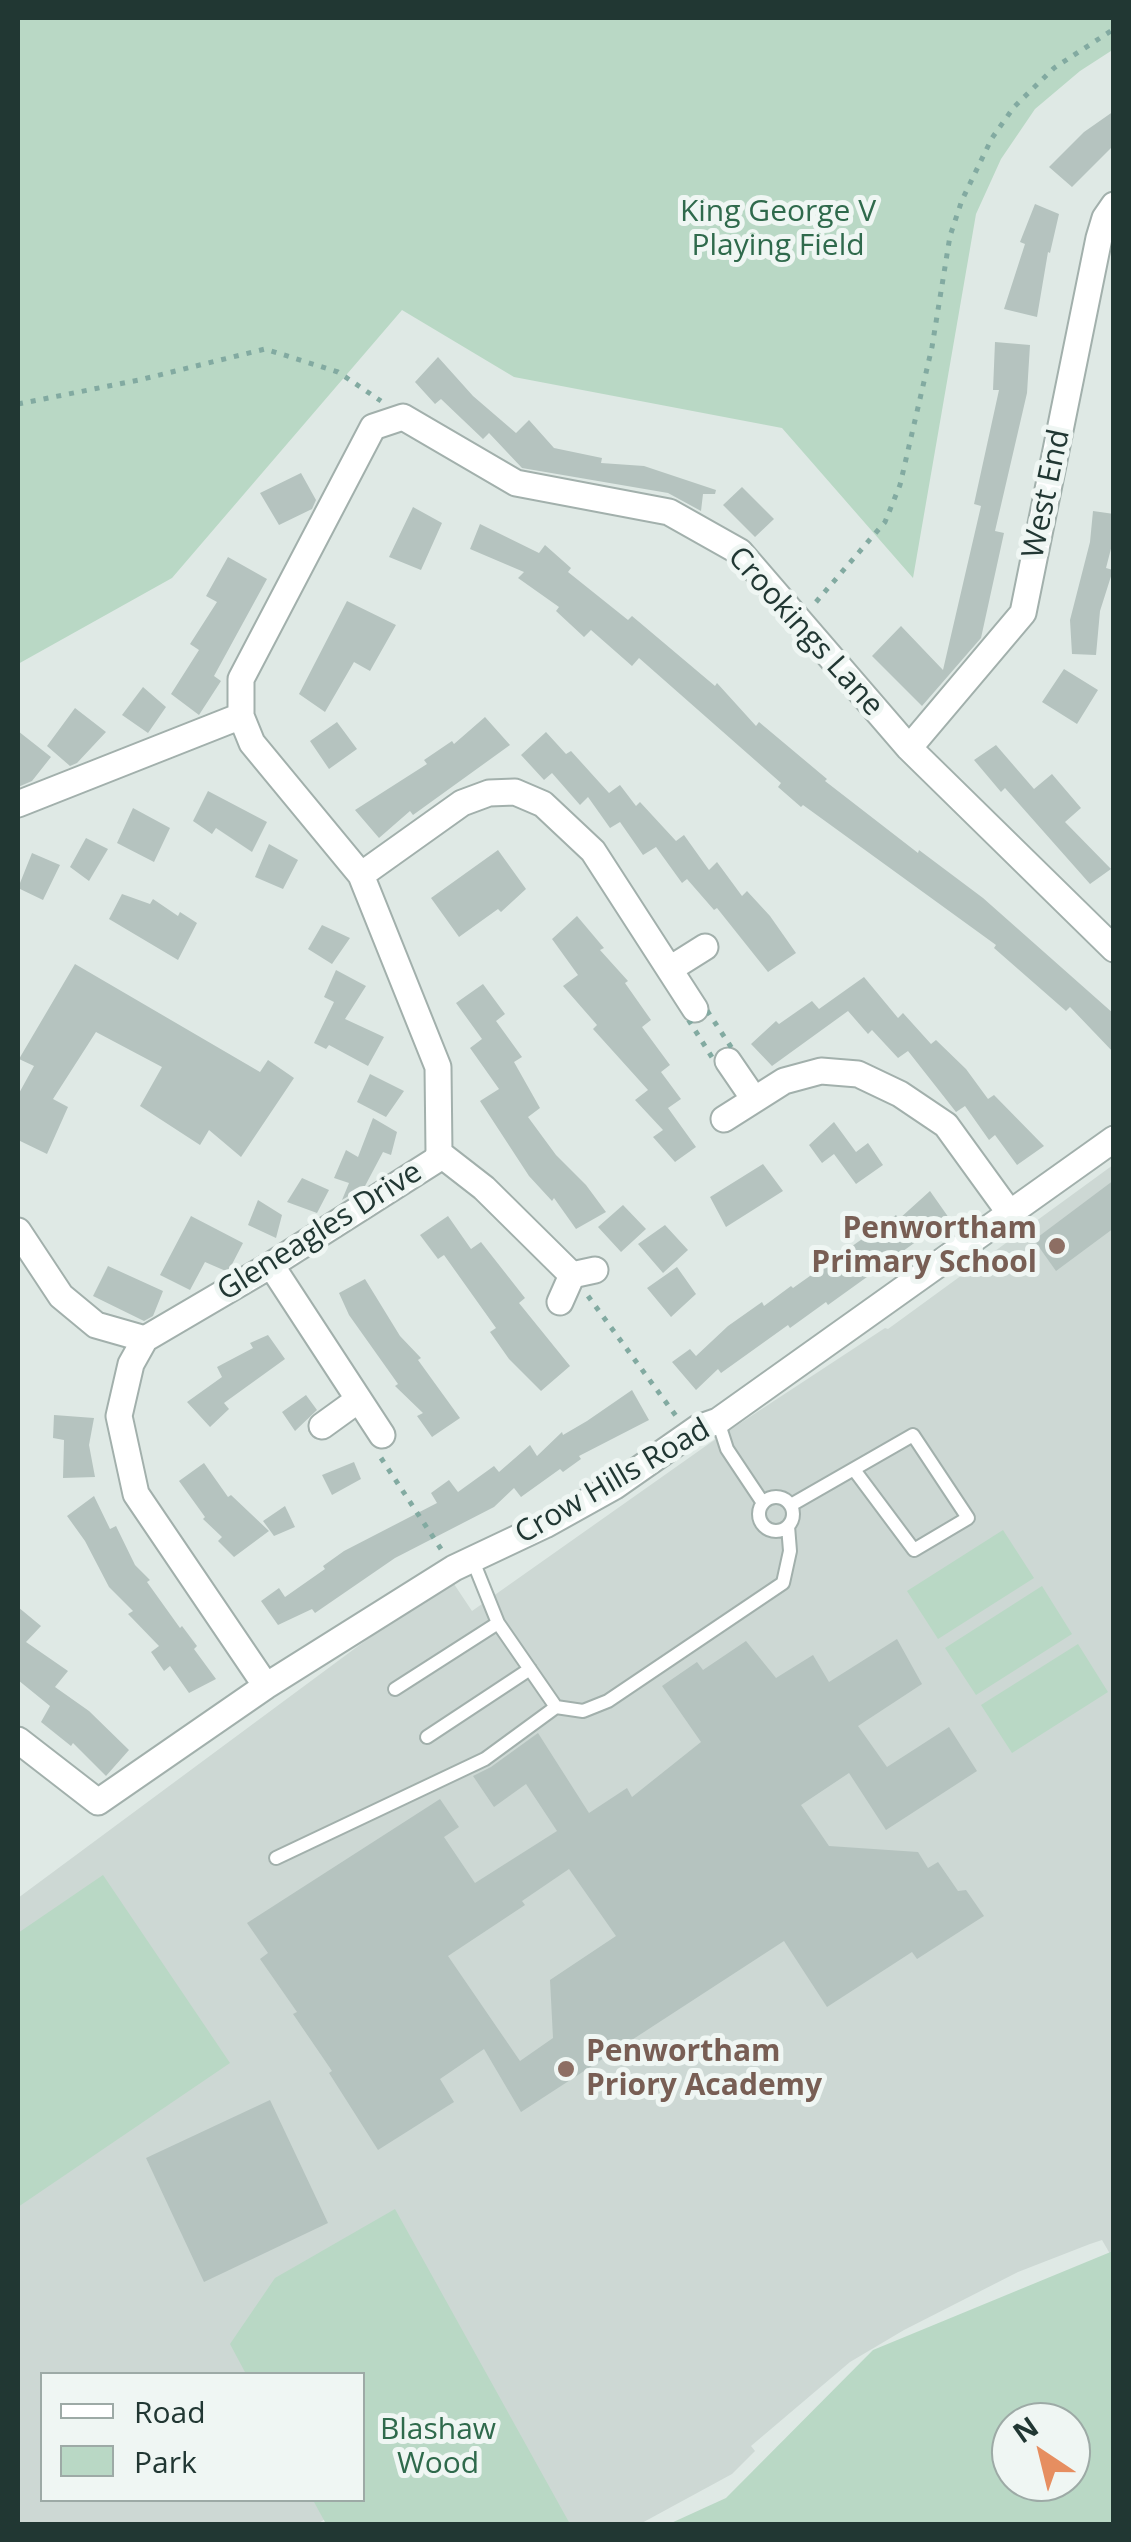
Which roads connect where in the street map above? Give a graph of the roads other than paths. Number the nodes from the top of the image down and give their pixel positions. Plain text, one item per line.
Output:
1 (1114, 204) edge
2 (241, 716) junction
3 (909, 748) junction
4 (18, 804) edge
5 (362, 875) junction
6 (705, 947) dead end
7 (1114, 948) edge
8 (670, 970) junction
9 (695, 1008) road end
10 (728, 1061) road end
11 (754, 1099) junction
12 (724, 1120) dead end
13 (1114, 1138) edge
14 (439, 1153) junction
15 (1010, 1212) junction
16 (18, 1231) edge
17 (271, 1265) junction
18 (560, 1302) dead end
19 (145, 1339) junction
20 (358, 1400) junction
21 (718, 1421) junction
22 (322, 1426) dead end
23 (382, 1436) road end
24 (855, 1470) junction
25 (764, 1503) junction
26 (791, 1506) junction
27 (788, 1526) junction
28 (463, 1565) junction
29 (498, 1623) junction
30 (530, 1669) junction
31 (266, 1686) junction
32 (395, 1689) dead end
33 (556, 1707) junction
34 (427, 1737) dead end
35 (18, 1740) edge
36 (276, 1858) dead end

1 - 3 street, West End
2 - 3 street, Crookings Lane
2 - 4 street
2 - 5 street, Gleneagles Drive
3 - 7 street, Crookings Lane
5 - 8 street
5 - 14 street, Gleneagles Drive
6 - 8 street
8 - 9 street
10 - 11 street
11 - 12 street
11 - 15 street
13 - 15 street, Crow Hills Road
14 - 17 street, Gleneagles Drive
14 - 18 street
15 - 21 street, Crow Hills Road
16 - 19 street
17 - 19 street, Gleneagles Drive
17 - 20 street
19 - 31 street
20 - 22 street
20 - 23 street
21 - 25 lane
21 - 28 street, Crow Hills Road
24 - 24 lane
24 - 26 lane
25 - 26 lane
25 - 27 lane
26 - 27 lane
27 - 33 lane
28 - 29 lane
28 - 31 street, Crow Hills Road
29 - 30 lane
29 - 32 lane
30 - 33 lane
30 - 34 lane
31 - 35 street, Crow Hills Road
33 - 36 lane

